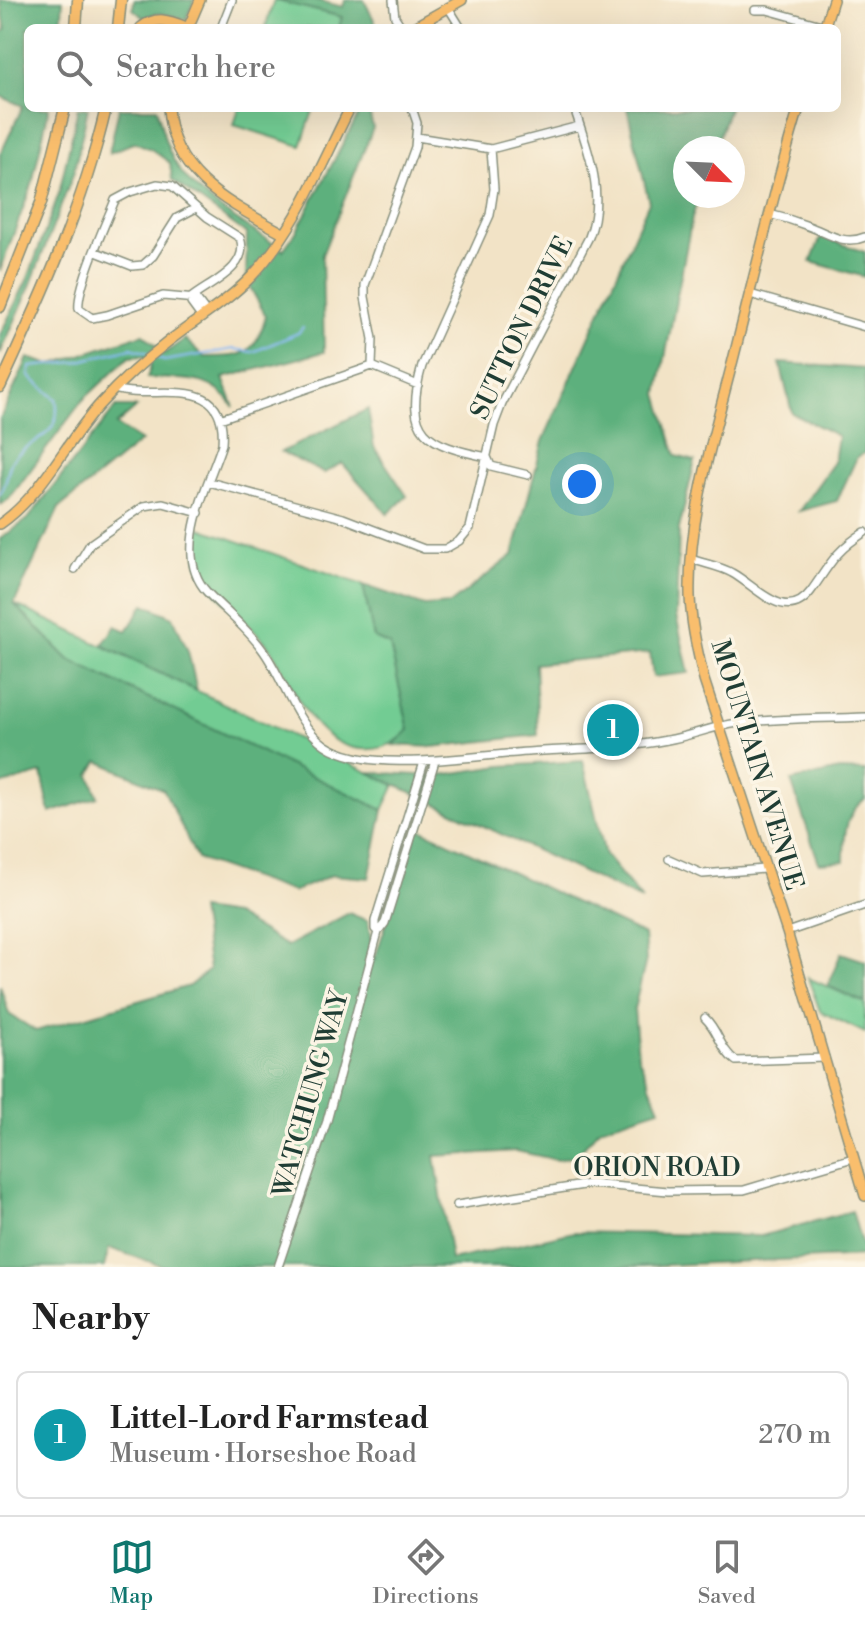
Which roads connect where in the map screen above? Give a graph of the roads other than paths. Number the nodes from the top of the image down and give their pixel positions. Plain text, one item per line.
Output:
1 (78, 0) edge
2 (121, 0) edge
3 (200, 0) edge
4 (232, 0) edge
5 (393, 0) edge
6 (462, 0) edge
7 (833, 0) edge
8 (448, 7) junction
9 (755, 10) dead end
10 (76, 24) edge
11 (118, 24) edge
12 (147, 24) edge
13 (176, 24) edge
14 (190, 24) edge
15 (223, 24) edge
16 (399, 24) edge
17 (419, 24) edge
18 (459, 24) edge
19 (814, 24) edge
20 (825, 24) edge
21 (64, 112) edge
22 (105, 112) edge
23 (169, 112) edge
24 (348, 112) edge
25 (413, 112) edge
26 (575, 112) edge
27 (798, 112) edge
28 (579, 126) junction
29 (417, 137) junction
30 (491, 149) junction
31 (196, 208) junction
32 (769, 214) junction
33 (283, 233) junction
34 (865, 237) edge
35 (96, 252) junction
36 (750, 294) junction
37 (191, 298) junction
38 (0, 307) edge
39 (204, 316) junction
40 (865, 327) edge
41 (372, 366) junction
42 (418, 385) junction
43 (0, 387) edge
44 (114, 389) junction
45 (220, 419) junction
46 (487, 457) junction
47 (528, 475) dead end
48 (209, 482) junction
49 (199, 513) junction
50 (0, 524) edge
51 (865, 532) edge
52 (691, 559) junction
53 (75, 569) dead end
54 (865, 717) edge
55 (719, 725) junction
56 (435, 761) junction
57 (424, 762) junction
58 (669, 859) dead end
59 (764, 869) junction
60 (865, 905) edge
61 (378, 932) junction
62 (787, 932) junction
63 (705, 1018) dead end
64 (825, 1058) junction
65 (853, 1158) junction
66 (865, 1193) edge
67 (457, 1205) dead end
68 (278, 1267) edge

1 - 10 highway
2 - 11 highway
3 - 14 main road
4 - 15 street
5 - 16 street
6 - 8 main road
7 - 20 main road
8 - 17 main road
8 - 18 street
9 - 19 street
12 - 13 highway
21 - 38 highway
22 - 43 highway
23 - 33 main road
24 - 33 main road
25 - 29 street
26 - 28 street, SUTTON DRIVE
27 - 32 main road, MOUNTAIN AVENUE
28 - 30 street
28 - 46 street, SUTTON DRIVE
29 - 30 street
29 - 41 street
30 - 42 street
31 - 35 street
31 - 35 street
31 - 37 street
32 - 34 street
32 - 36 main road, MOUNTAIN AVENUE
33 - 39 main road
35 - 37 street
36 - 40 street
36 - 52 main road, MOUNTAIN AVENUE
37 - 39 street
39 - 44 main road
41 - 42 street
41 - 45 street
42 - 46 street
44 - 45 street
44 - 50 main road
45 - 48 street
46 - 47 street
46 - 48 street, SUTTON DRIVE
48 - 49 street
49 - 53 street
49 - 57 street
51 - 52 street
52 - 55 main road, MOUNTAIN AVENUE
54 - 55 street
55 - 56 street
55 - 59 main road, MOUNTAIN AVENUE
56 - 57 street
56 - 61 street, WATCHUNG WAY
57 - 61 street, WATCHUNG WAY
58 - 59 street
59 - 62 main road, MOUNTAIN AVENUE
60 - 62 street
61 - 68 street, WATCHUNG WAY
62 - 64 main road, MOUNTAIN AVENUE
63 - 64 street
64 - 65 main road, MOUNTAIN AVENUE
65 - 66 main road, MOUNTAIN AVENUE
65 - 67 street, ORION ROAD

